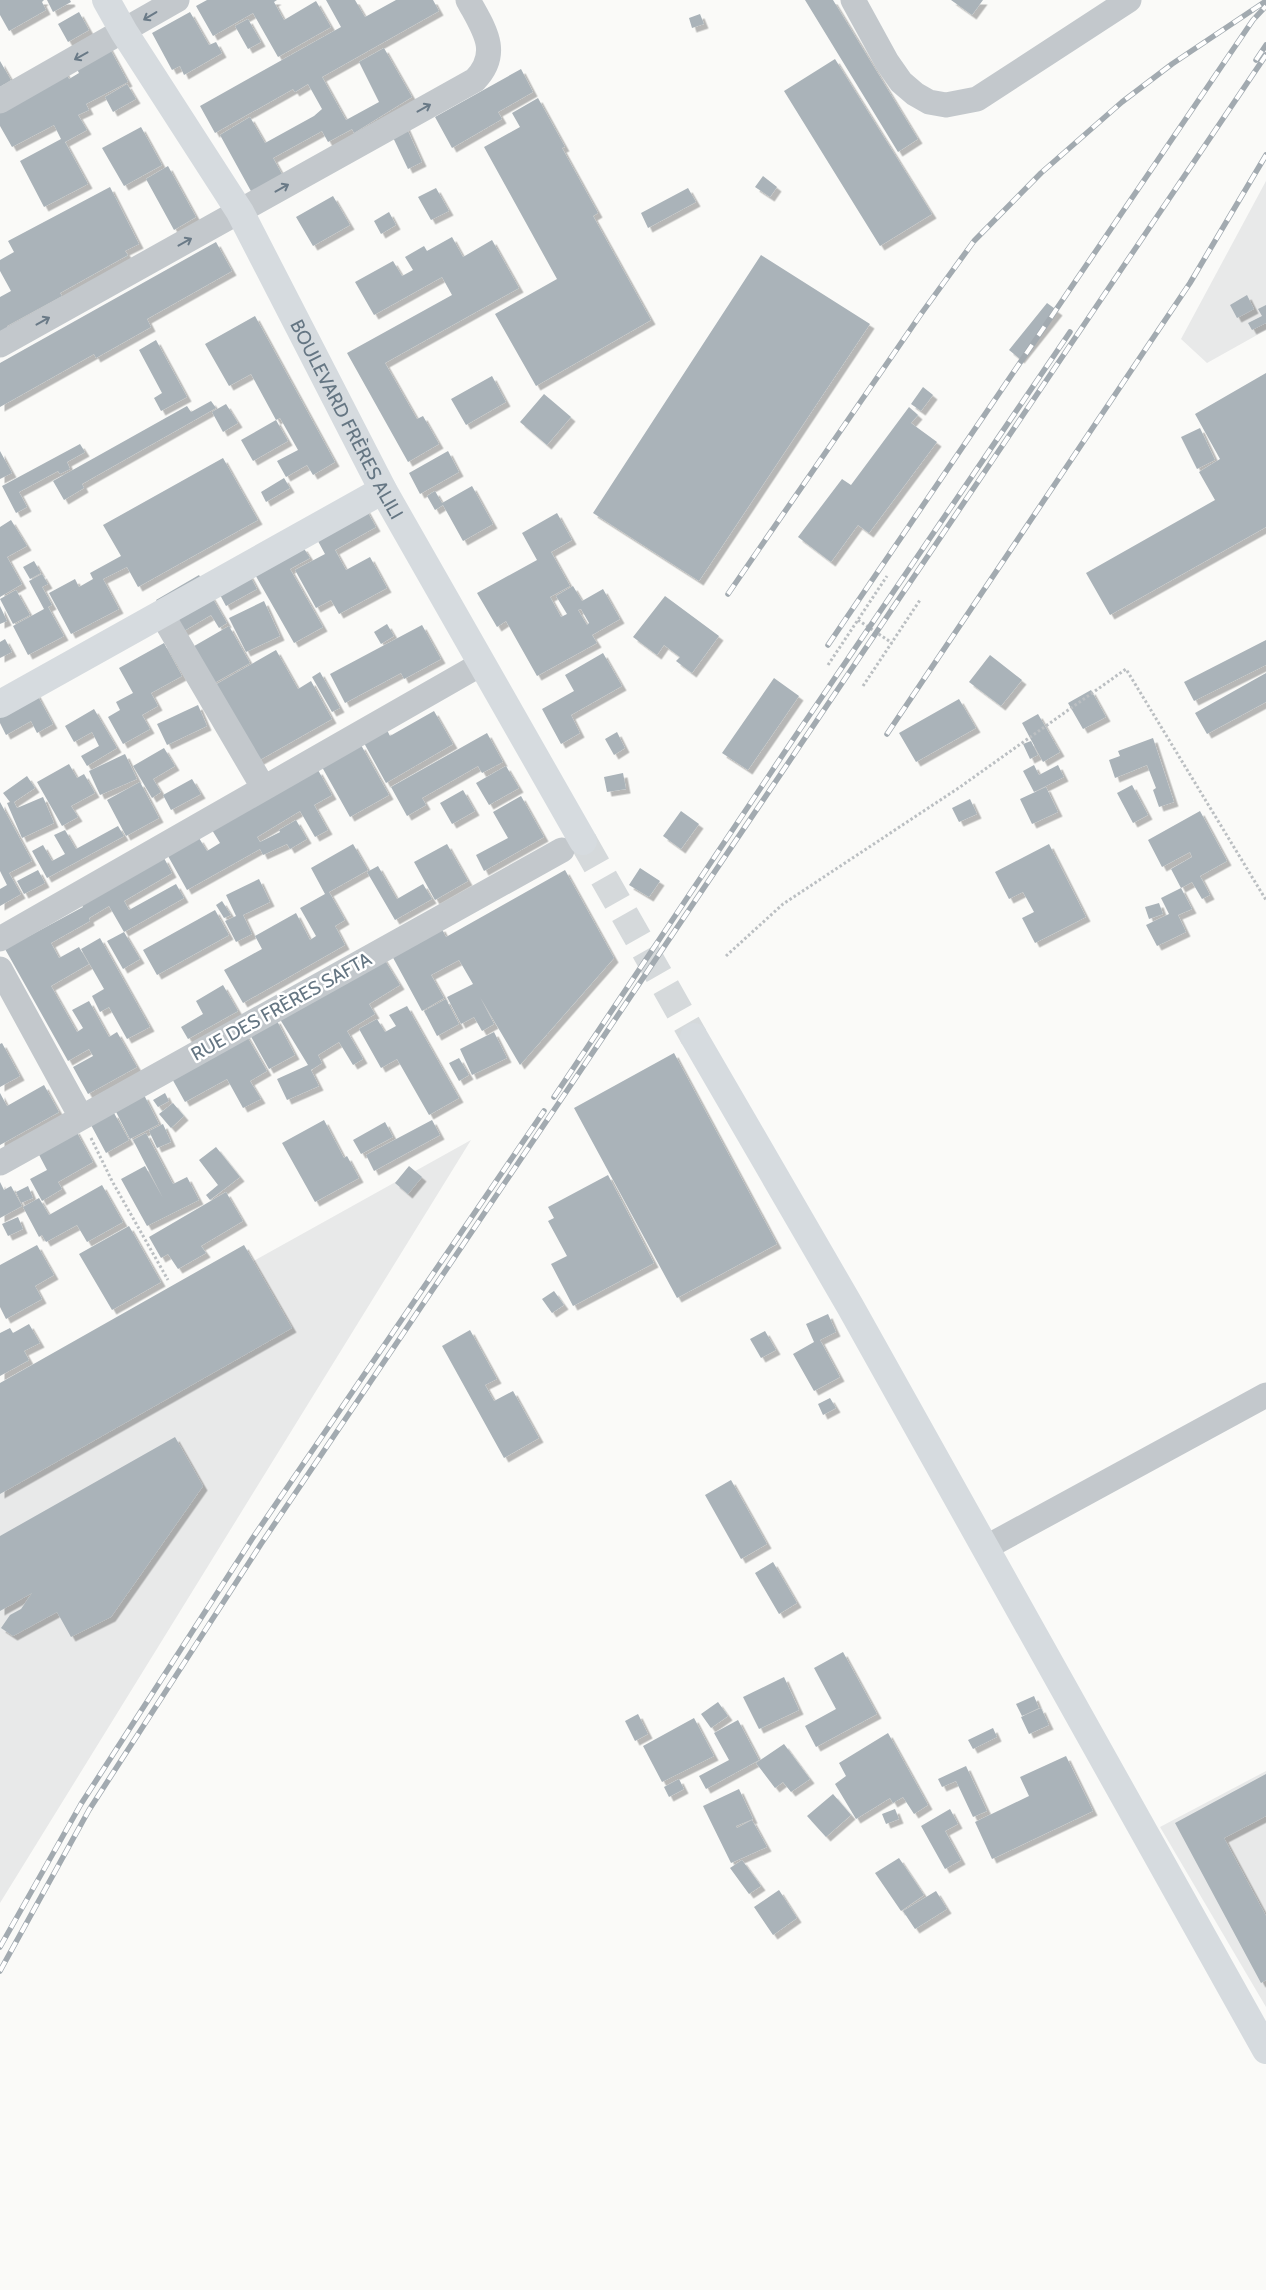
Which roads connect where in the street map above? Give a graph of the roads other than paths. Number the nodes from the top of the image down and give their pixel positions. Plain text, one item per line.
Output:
1 (106, 0) edge
2 (177, 0) edge
3 (468, 0) edge
4 (853, 0) edge
5 (1129, 0) edge
6 (124, 32) junction
7 (0, 102) edge
8 (240, 212) junction
9 (0, 345) edge
10 (383, 490) junction
11 (161, 614) junction
12 (481, 664) junction
13 (0, 704) edge
14 (263, 787) junction
15 (573, 846) joint
16 (0, 939) edge
17 (0, 969) edge
18 (9, 1009) edge
19 (694, 1037) tunnel mouth
20 (81, 1117) junction
21 (0, 1163) edge
22 (1266, 1395) edge
23 (985, 1548) junction
24 (1266, 2050) edge

1 - 6 main road, BOULEVARD FRÈRES ALILI
2 -> 6 street
8 -> 3 street
4 - 5 street
6 -> 7 street
6 - 8 main road, BOULEVARD FRÈRES ALILI
9 -> 8 street
8 - 10 main road, BOULEVARD FRÈRES ALILI
10 - 11 main road
10 - 12 main road, BOULEVARD FRÈRES ALILI
11 - 13 main road
11 - 14 street
12 - 14 street
12 - 15 main road, BOULEVARD FRÈRES ALILI
14 - 16 street
15 - 20 street, RUE DES FRÈRES SAFTA
17 - 18 street
18 - 20 street
19 - 23 main road
20 - 21 street, RUE DES FRÈRES SAFTA
22 - 23 street
23 - 24 main road

